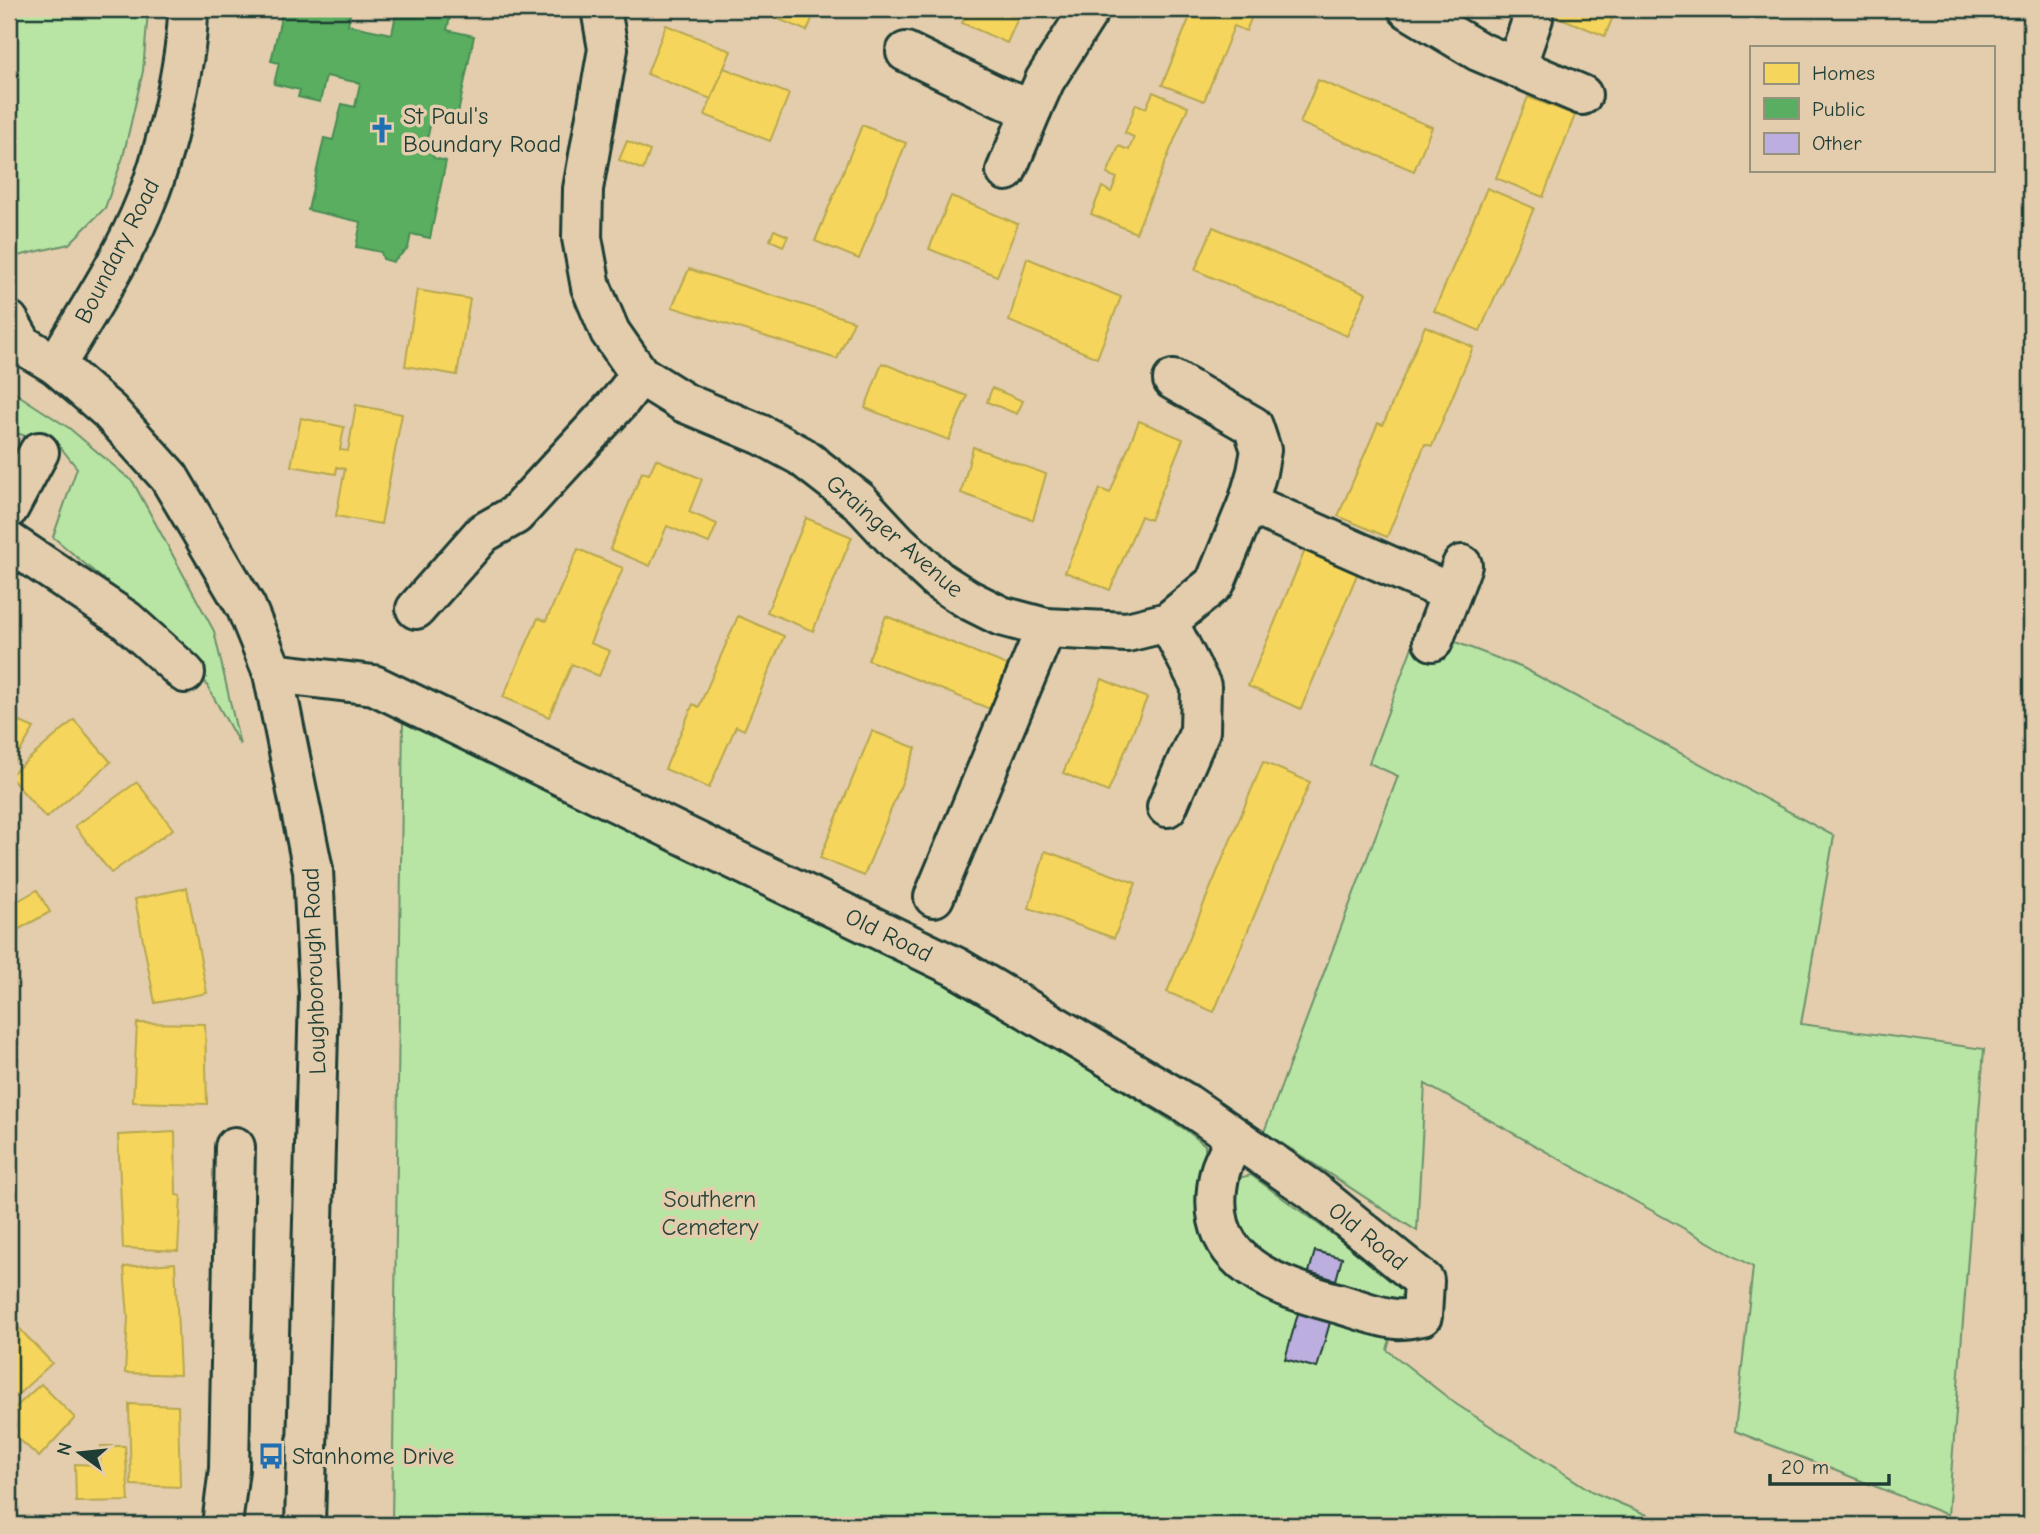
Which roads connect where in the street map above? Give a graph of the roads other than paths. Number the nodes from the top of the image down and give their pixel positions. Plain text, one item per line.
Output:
1 (188, 9) edge
2 (601, 9) edge
3 (1090, 9) edge
4 (1408, 9) edge
5 (1533, 18) dead end
6 (906, 52) dead end
7 (1516, 67) junction
8 (1038, 94) junction
9 (1582, 95) dead end
10 (1006, 171) dead end
11 (14, 337) edge
12 (56, 365) junction
13 (640, 375) junction
14 (1173, 380) dead end
15 (38, 452) dead end
16 (1248, 503) junction
17 (9, 508) edge
18 (9, 542) edge
19 (416, 609) dead end
20 (1168, 622) junction
21 (1046, 628) junction
22 (1433, 641) dead end
23 (185, 673) dead end
24 (273, 673) junction
25 (1167, 807) dead end
26 (934, 897) dead end
27 (1236, 1138) junction
28 (235, 1147) dead end
29 (222, 1525) edge
30 (306, 1525) edge

1 - 12 street, Boundary Road
2 - 13 street, Grainger Avenue
3 - 8 street
4 - 7 street
5 - 7 street
6 - 8 street
7 - 9 street
8 - 10 street
11 - 12 street, Loughborough Road
12 - 24 street, Loughborough Road
13 - 19 street
13 - 21 street, Grainger Avenue
14 - 16 street, Grainger Avenue
15 - 17 street
16 - 20 street, Grainger Avenue
16 - 22 street
18 - 23 street
20 - 21 street, Grainger Avenue
20 - 25 street
21 - 26 street
24 - 27 street, Old Road
24 - 30 street, Loughborough Road
27 - 27 street, Old Road
28 - 29 street

